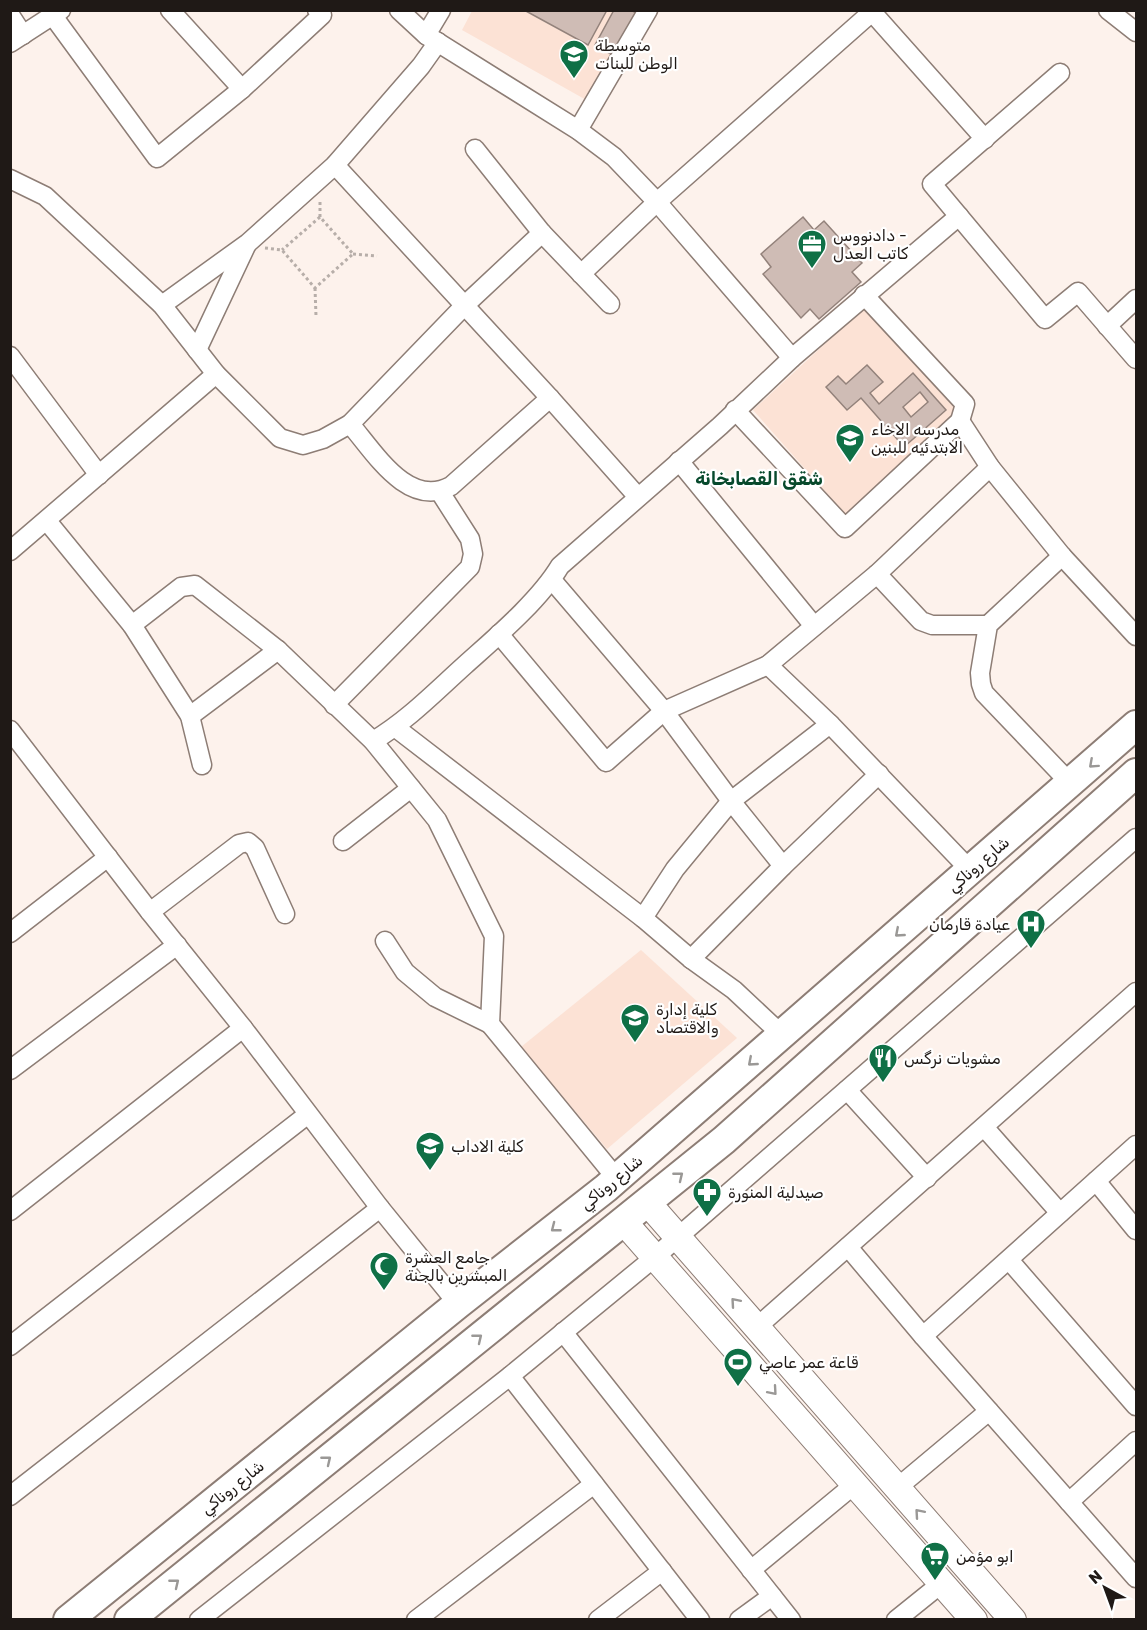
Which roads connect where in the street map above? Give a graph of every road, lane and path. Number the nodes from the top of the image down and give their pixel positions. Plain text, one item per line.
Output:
1 (170, 10) edge
2 (399, 10) edge
3 (441, 10) edge
4 (648, 10) edge
5 (1108, 10) edge
6 (322, 12) edge
7 (57, 13) edge
8 (10, 15) edge
9 (1137, 32) edge
10 (17, 39) edge
11 (432, 39) junction
12 (1060, 73) dead end
13 (242, 89) junction
14 (578, 130) junction
15 (985, 139) junction
16 (475, 149) dead end
17 (335, 165) junction
18 (10, 179) edge
19 (320, 190) dead end
20 (657, 202) junction
21 (320, 216) junction
22 (959, 216) junction
23 (542, 233) junction
24 (248, 243) junction
25 (353, 254) junction
26 (377, 256) dead end
27 (581, 274) junction
28 (315, 288) junction
29 (864, 296) junction
30 (1137, 298) edge
31 (610, 304) dead end
32 (162, 305) junction
33 (465, 305) junction
34 (316, 316) dead end
35 (1107, 326) junction
36 (197, 350) junction
37 (10, 356) edge
38 (792, 358) junction
39 (1137, 359) edge
40 (216, 374) junction
41 (550, 398) junction
42 (735, 410) junction
43 (960, 421) junction
44 (350, 424) junction
45 (679, 461) junction
46 (990, 467) junction
47 (99, 476) junction
48 (440, 492) junction
49 (638, 497) junction
50 (47, 521) junction
51 (10, 551) edge
52 (1062, 556) junction
53 (877, 574) junction
54 (552, 580) junction
55 (132, 625) junction
56 (988, 625) junction
57 (814, 626) junction
58 (499, 634) junction
59 (1137, 636) edge
60 (278, 651) junction
61 (768, 665) junction
62 (334, 705) junction
63 (664, 711) junction
64 (190, 716) junction
65 (830, 724) junction
66 (1137, 725) edge
67 (396, 728) junction
68 (10, 730) edge
69 (373, 741) junction
70 (202, 765) dead end
71 (879, 774) junction
72 (1134, 782) edge
73 (1071, 784) junction
74 (411, 788) junction
75 (731, 801) junction
76 (1137, 838) edge
77 (343, 841) dead end
78 (108, 857) junction
79 (783, 866) junction
80 (970, 871) junction
81 (150, 912) junction
82 (285, 914) dead end
83 (643, 918) junction
84 (10, 933) edge
85 (385, 941) dead end
86 (177, 945) junction
87 (691, 959) junction
88 (1137, 992) edge
89 (490, 1024) junction
90 (243, 1028) junction
91 (782, 1035) junction
92 (10, 1070) edge
93 (847, 1090) junction
94 (307, 1115) junction
95 (984, 1127) junction
96 (1137, 1145) edge
97 (927, 1178) junction
98 (617, 1179) junction
99 (1096, 1181) junction
100 (647, 1202) junction
101 (380, 1208) junction
102 (10, 1211) edge
103 (1060, 1213) junction
104 (623, 1221) junction
105 (1137, 1230) edge
106 (678, 1237) junction
107 (848, 1247) junction
108 (655, 1257) junction
109 (1009, 1260) junction
110 (458, 1304) junction
111 (758, 1327) junction
112 (563, 1332) junction
113 (923, 1336) junction
114 (10, 1346) edge
115 (510, 1376) junction
116 (342, 1397) junction
117 (1137, 1406) edge
118 (989, 1411) junction
119 (368, 1427) junction
120 (1137, 1441) edge
121 (594, 1484) junction
122 (855, 1484) junction
123 (897, 1488) junction
124 (10, 1496) edge
125 (1069, 1502) junction
126 (751, 1570) junction
127 (662, 1571) junction
128 (1137, 1578) edge
129 (942, 1583) junction
130 (772, 1596) junction
131 (69, 1620) edge
132 (129, 1620) edge
133 (199, 1620) edge
134 (416, 1620) edge
135 (598, 1620) edge
136 (700, 1620) edge
137 (739, 1620) edge
138 (791, 1620) edge
139 (897, 1620) edge
140 (974, 1620) edge
141 (1013, 1620) edge

1 - 13 street
2 - 11 street
3 - 11 street
4 - 14 street
5 - 9 street
6 - 13 street
7 - 10 street
7 - 13 street
8 - 10 street
11 - 14 street
11 - 17 street
12 - 15 street
14 - 20 street
15 - 20 street
15 - 22 street
16 - 23 street
17 - 24 street
17 - 33 street
18 - 32 street
19 - 21 path
20 - 27 street
20 - 38 street
21 - 25 path
21 - 28 path
22 - 29 street
22 - 35 street
23 - 27 street
23 - 33 street
24 - 32 street
24 - 36 street
25 - 26 path
25 - 28 path
27 - 31 street
28 - 34 path
29 - 38 street
29 - 43 street
30 - 35 street
32 - 36 street
33 - 41 street
33 - 44 street
35 - 39 street
36 - 40 street
37 - 47 street
38 - 42 street
40 - 44 street
40 - 47 street
41 - 48 street
41 - 49 street
42 - 43 street
42 - 45 street
43 - 46 street
44 - 48 street
45 - 49 street
45 - 57 street
46 - 52 street
46 - 53 street
47 - 50 street
48 - 62 street
49 - 54 street
50 - 51 street
50 - 55 street
52 - 56 street
52 - 59 street
53 - 56 street
53 - 57 street
54 - 58 street
54 - 63 street
55 - 60 street
55 - 64 street
56 - 73 street
57 - 61 street
58 - 63 street
58 - 67 street
60 - 62 street
60 - 64 street
61 - 63 street
61 - 65 street
62 - 69 street
63 - 75 street
64 - 70 street
65 - 71 street
65 - 75 street
66 -> 73 main road, شارع روناكي
67 - 69 street
67 - 83 street
68 - 78 street
69 - 74 street
71 - 79 street
71 - 80 street
100 -> 72 main road
73 - 80 main road, شارع روناكي
74 - 77 street
74 - 89 street
75 - 79 street
75 - 83 street
76 - 93 street
78 - 81 street
78 - 84 street
79 - 87 street
80 -> 91 main road, شارع روناكي
81 - 82 street
81 - 86 street
83 - 87 street
85 - 89 street
86 - 90 street
86 - 92 street
87 - 91 street
88 - 95 street
89 - 98 street
90 - 94 street
90 - 102 street
91 -> 98 main road, شارع روناكي
93 - 97 street
93 - 106 street
94 - 101 street
94 - 114 street
95 - 97 street
95 - 103 street
96 - 99 street
97 - 107 street
98 -> 110 main road, شارع روناكي
99 - 103 street
99 - 105 street
100 - 104 main road
100 - 106 main road
101 - 110 street
101 - 124 street
103 - 109 street
104 - 108 main road
119 -> 104 main road
106 - 108 street
111 -> 106 main road
107 - 111 street
107 - 113 street
108 - 112 street
108 -> 122 main road
109 - 113 street
109 - 117 street
110 - 116 main road, شارع روناكي
111 - 123 main road
112 - 115 street
112 - 126 street
113 - 118 street
115 - 121 street
115 - 133 street
116 - 119 main road
116 - 131 main road, شارع روناكي
118 - 123 street
118 - 125 street
132 -> 119 main road
120 - 125 street
121 - 127 street
121 - 134 street
122 - 126 street
122 - 129 main road
141 -> 123 main road
125 - 128 street
126 - 130 street
127 - 135 street
127 - 136 street
129 - 139 street
129 - 140 main road
130 - 137 street
130 - 138 street

